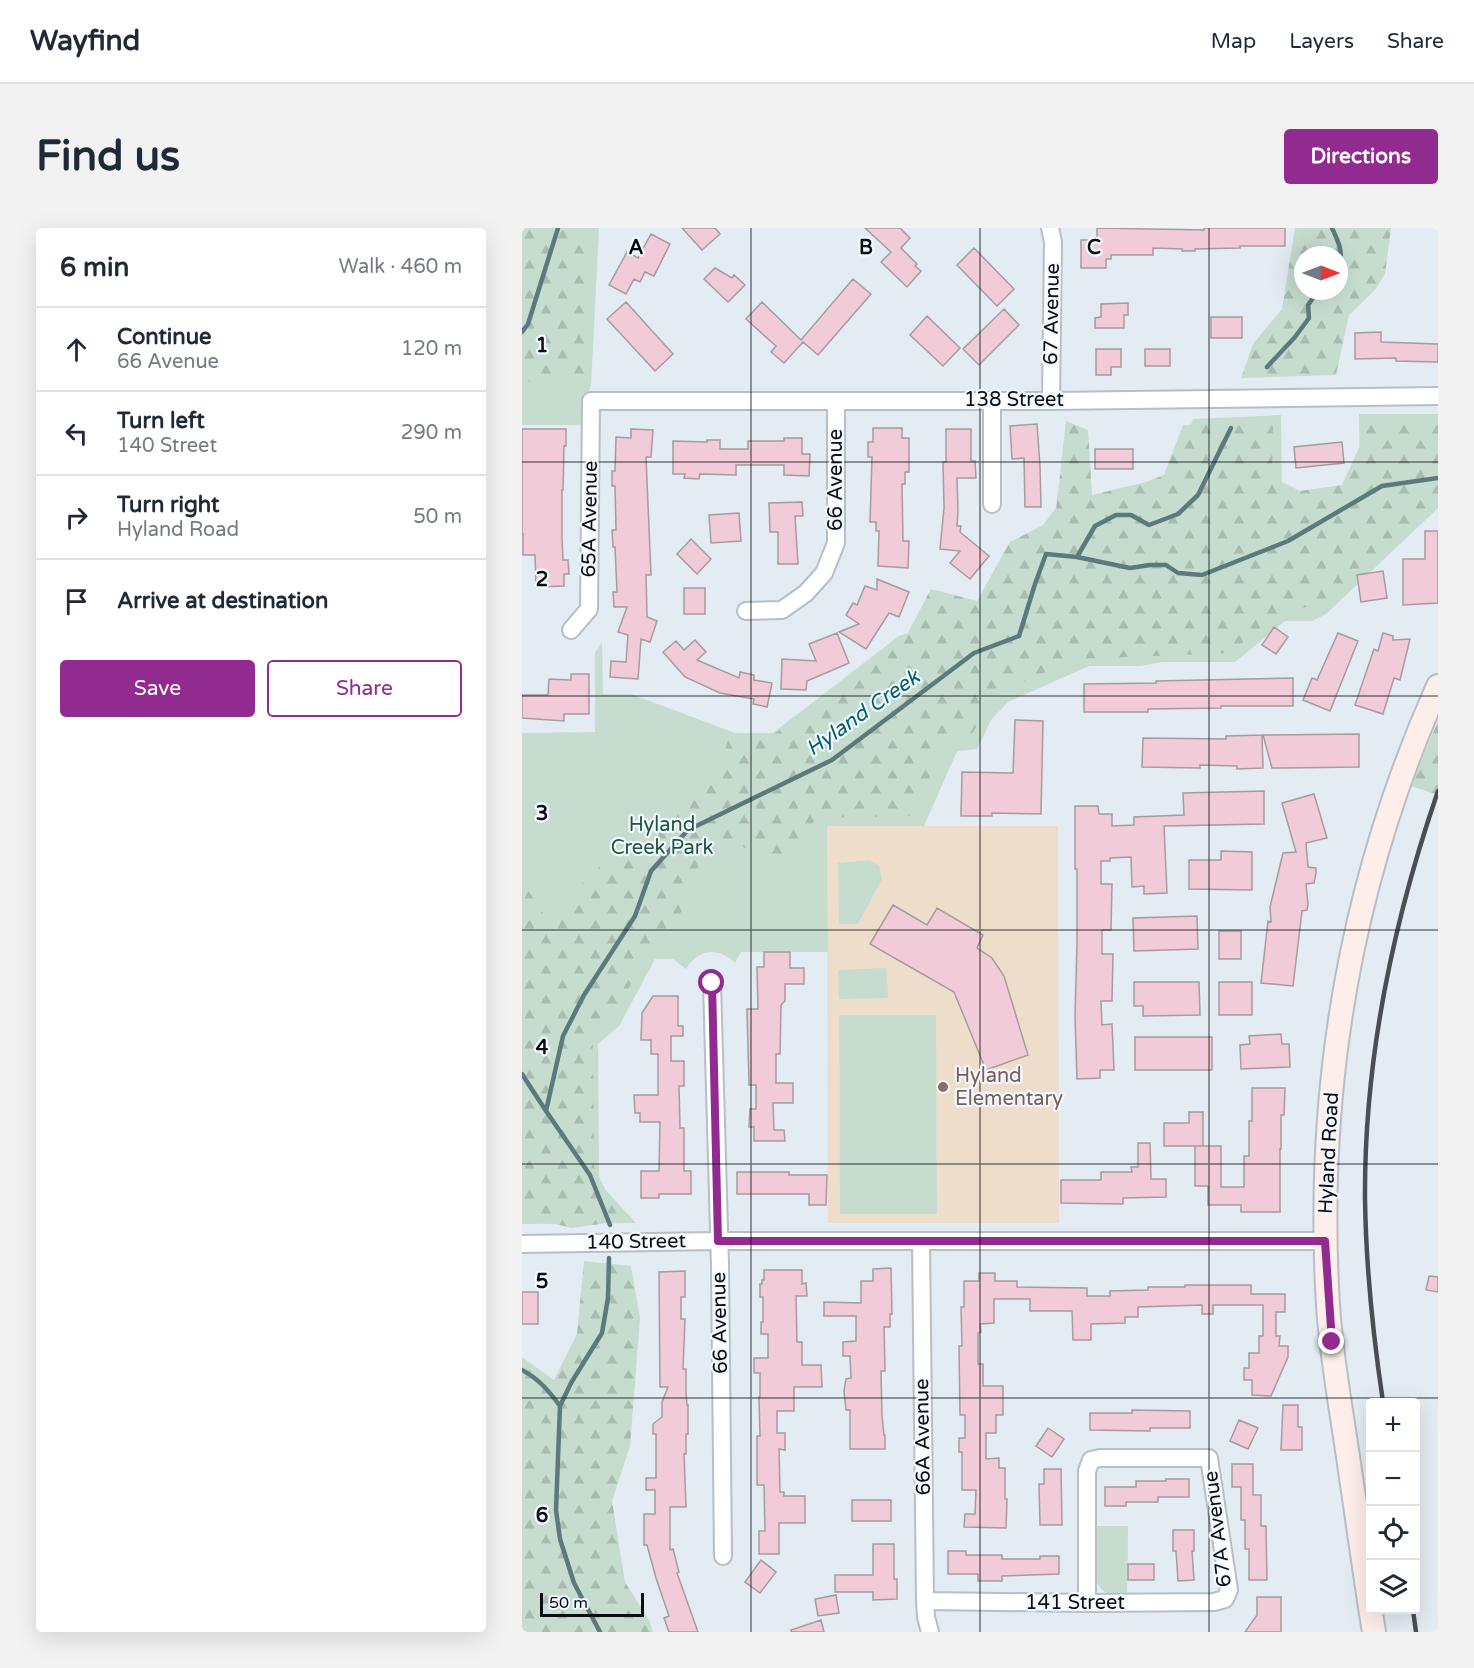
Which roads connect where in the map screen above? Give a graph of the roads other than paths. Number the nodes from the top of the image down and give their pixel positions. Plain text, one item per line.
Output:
1 (1050, 228) edge
2 (1438, 396) edge
3 (992, 400) junction
4 (836, 401) junction
5 (1051, 401) junction
6 (591, 402) joint
7 (992, 504) dead end
8 (746, 611) dead end
9 (571, 630) dead end
10 (1438, 686) edge
11 (712, 983) dead end
12 (718, 1241) junction
13 (921, 1241) junction
14 (1325, 1241) junction
15 (522, 1244) edge
16 (723, 1556) dead end
17 (1225, 1599) joint
18 (925, 1601) junction
19 (1087, 1603) junction
20 (930, 1632) edge
21 (1374, 1632) edge

1 - 5 street, 67 Avenue
2 - 5 street, 138 Street
3 - 4 street, 138 Street
3 - 5 street, 138 Street
3 - 7 street
4 - 6 street, 138 Street
4 - 8 street, 66 Avenue
6 - 9 street, 65A Avenue
10 - 14 street, Hyland Road
11 - 12 street, 66 Avenue
12 - 13 street, 140 Street
12 - 15 street, 140 Street
12 - 16 street, 66 Avenue
13 - 14 street, 140 Street
13 - 18 street, 66A Avenue
14 - 21 street, Hyland Road
17 - 19 street, 141 Street
17 - 19 street, 67A Avenue
18 - 19 street, 141 Street
18 - 20 street, 66A Avenue

